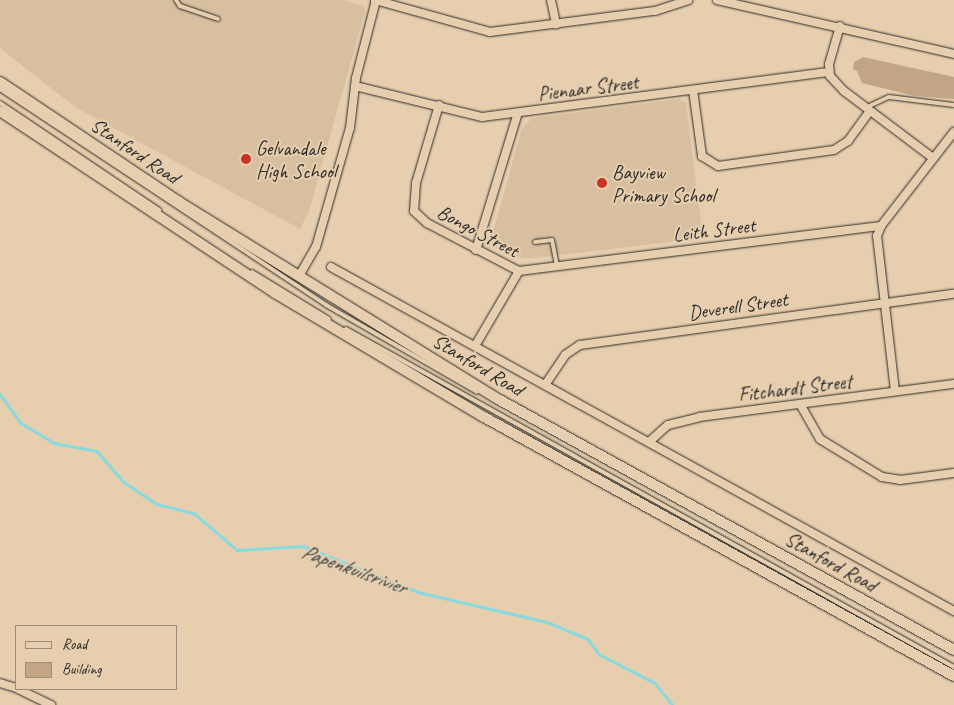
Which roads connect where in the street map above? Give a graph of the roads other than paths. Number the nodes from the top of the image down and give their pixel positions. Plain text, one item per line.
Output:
1 (176, 0) edge
2 (375, 0) edge
3 (551, 0) edge
4 (688, 0) edge
5 (717, 0) edge
6 (762, 4) edge
7 (218, 19) dead end
8 (556, 24) junction
9 (840, 26) junction
10 (954, 54) edge
11 (828, 72) junction
12 (0, 82) edge
13 (355, 86) junction
14 (0, 89) edge
15 (693, 90) junction
16 (0, 103) edge
17 (439, 105) junction
18 (954, 105) edge
19 (868, 110) junction
20 (0, 111) edge
21 (518, 113) junction
22 (954, 132) edge
23 (933, 158) junction
24 (881, 226) junction
25 (535, 242) dead end
26 (476, 250) junction
27 (557, 266) junction
28 (330, 267) dead end
29 (519, 271) junction
30 (299, 276) junction
31 (954, 294) edge
32 (883, 303) junction
33 (475, 346) junction
34 (954, 384) edge
35 (546, 385) junction
36 (895, 391) junction
37 (800, 404) junction
38 (649, 442) junction
39 (954, 473) edge
40 (954, 611) edge
41 (954, 650) edge
42 (954, 656) edge
43 (954, 667) edge
44 (954, 676) edge
45 (0, 682) edge
46 (15, 687) edge
47 (21, 690) edge
48 (51, 705) edge

1 - 7 lane
2 - 8 street
2 - 13 street
3 - 8 street
4 - 8 street
5 - 6 street
6 - 9 street
9 - 10 street
9 - 11 street
11 - 15 street, Pienaar Street
11 - 19 street
12 - 30 main road, Stanford Road
13 - 17 street, Pienaar Street
13 - 30 street
14 - 42 lane
15 - 19 street
15 - 21 street, Pienaar Street
16 - 43 lane
17 - 21 street, Pienaar Street
17 - 26 street, Bongo Street
18 - 19 lane
19 - 23 street
20 - 44 main road, Stanford Road
21 - 26 street
22 - 23 street
23 - 24 street
24 - 27 street, Leith Street
24 - 32 street
25 - 27 lane
26 - 29 street, Bongo Street
27 - 29 street, Leith Street
28 - 33 street, Stanford Road
29 - 33 street
30 - 41 main road, Stanford Road
31 - 32 street, Deverell Street
32 - 35 street, Deverell Street
32 - 36 street
33 - 35 street, Stanford Road
34 - 36 street, Fitchardt Street
35 - 38 street, Stanford Road
36 - 37 street, Fitchardt Street
37 - 38 street, Fitchardt Street
37 - 39 street
38 - 40 street, Stanford Road
45 - 46 street
47 - 48 street

